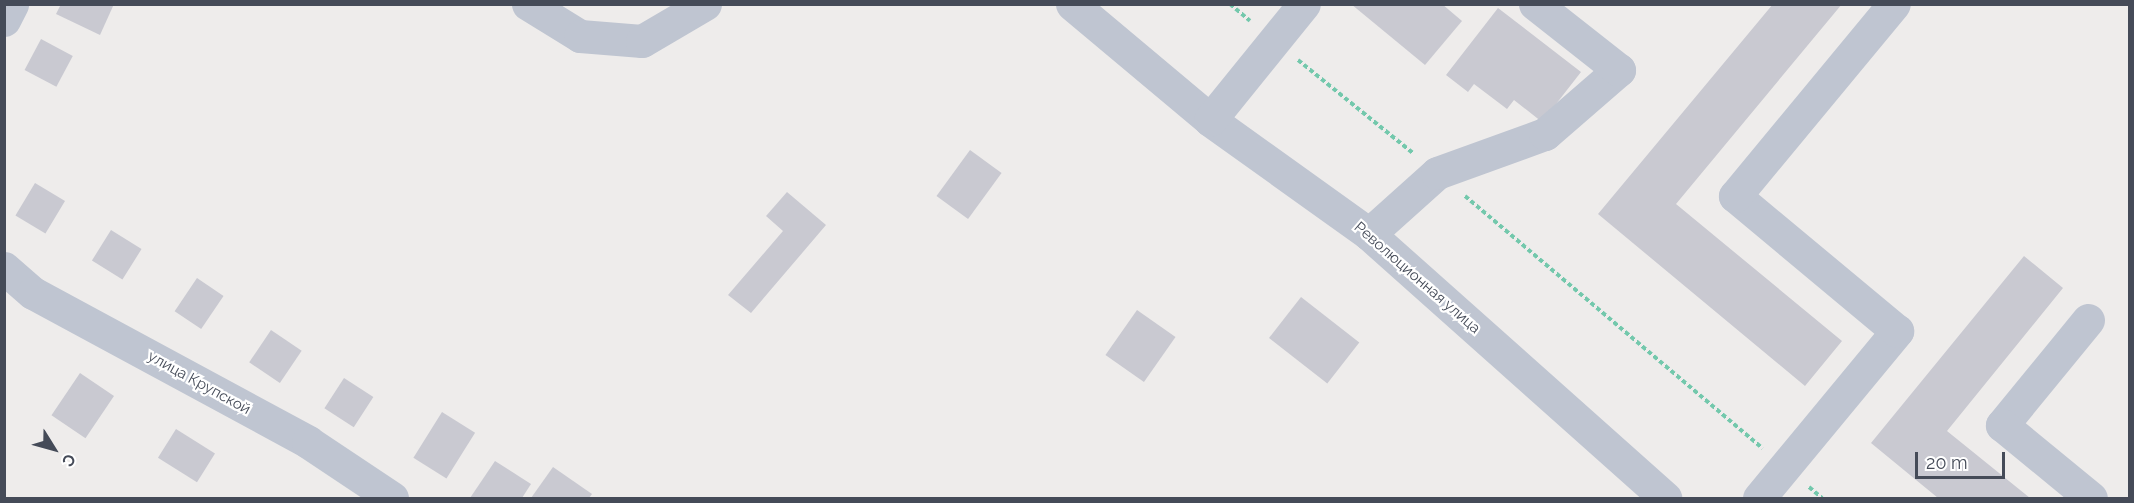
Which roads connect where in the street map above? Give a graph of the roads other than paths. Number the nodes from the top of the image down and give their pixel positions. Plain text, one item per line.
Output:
1 (12, 4) edge
2 (528, 4) edge
3 (705, 4) edge
4 (1072, 4) edge
5 (1304, 4) edge
6 (1535, 4) edge
7 (1894, 4) edge
8 (4, 21) edge
9 (1210, 120) junction
10 (1369, 234) junction
11 (4, 268) edge
12 (2088, 320) dead end
13 (393, 498) edge
14 (1665, 498) edge
15 (1759, 498) edge
16 (2091, 498) edge

1 - 8 street
2 - 3 street
4 - 9 street, Революционная улица
5 - 9 street
6 - 10 street
7 - 15 street
9 - 10 street, Революционная улица
10 - 14 street, Революционная улица
11 - 13 street, улица Крупской
12 - 16 street

